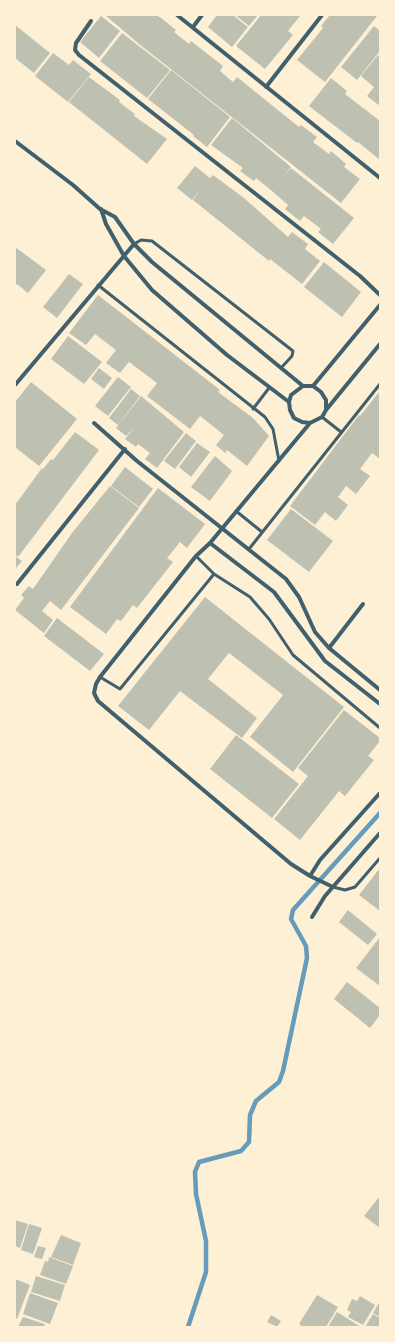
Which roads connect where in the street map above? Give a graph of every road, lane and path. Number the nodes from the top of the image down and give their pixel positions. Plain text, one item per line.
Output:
1 (178, 15) edge
2 (202, 15) edge
3 (322, 15) edge
4 (91, 21) dead end
5 (193, 27) junction
6 (266, 87) junction
7 (15, 141) edge
8 (380, 178) edge
9 (100, 209) junction
10 (134, 244) junction
11 (124, 256) junction
12 (98, 285) junction
13 (380, 295) edge
14 (380, 305) edge
15 (380, 344) edge
16 (280, 368) junction
17 (380, 384) edge
18 (15, 385) edge
19 (303, 386) junction
20 (313, 386) junction
21 (269, 388) junction
22 (289, 402) junction
23 (253, 409) junction
24 (326, 410) junction
25 (322, 417) junction
26 (94, 423) dead end
27 (310, 423) junction
28 (341, 432) junction
29 (125, 449) junction
30 (279, 461) junction
31 (236, 511) junction
32 (222, 527) junction
33 (262, 532) junction
34 (210, 543) junction
35 (249, 549) junction
36 (196, 556) junction
37 (214, 574) junction
38 (17, 584) dead end
39 (363, 604) dead end
40 (329, 648) junction
41 (100, 677) junction
42 (380, 690) edge
43 (380, 704) edge
44 (380, 728) edge
45 (380, 793) edge
46 (380, 833) edge
47 (380, 858) edge
48 (312, 877) junction
49 (333, 887) junction
50 (312, 917) dead end

1 - 5 street
2 - 5 street
3 - 6 street
4 - 13 street
5 - 6 street
6 - 8 street
7 - 9 street
9 - 10 street
9 - 11 street
10 - 11 street
10 - 16 street
10 - 16 lane
11 - 12 street
11 - 21 street
12 - 18 street
12 - 23 lane
14 - 20 street
15 - 24 street
16 - 19 street
17 - 28 lane
19 - 20 street
19 - 22 street
20 - 24 street
21 - 22 street
21 - 23 lane
22 - 27 street
23 - 30 lane
24 - 25 street
25 - 27 street
25 - 28 lane
26 - 29 street
27 - 30 street
28 - 33 lane
29 - 32 street
29 - 38 street
30 - 31 street
31 - 32 street
31 - 33 lane
32 - 34 street
32 - 35 street
33 - 35 lane
34 - 36 street
34 - 43 street
35 - 40 street
36 - 37 lane
36 - 41 street
37 - 41 lane
37 - 44 lane
39 - 40 street
40 - 42 street
41 - 48 street
45 - 48 street
46 - 49 street
47 - 49 lane
48 - 49 street
49 - 50 street

